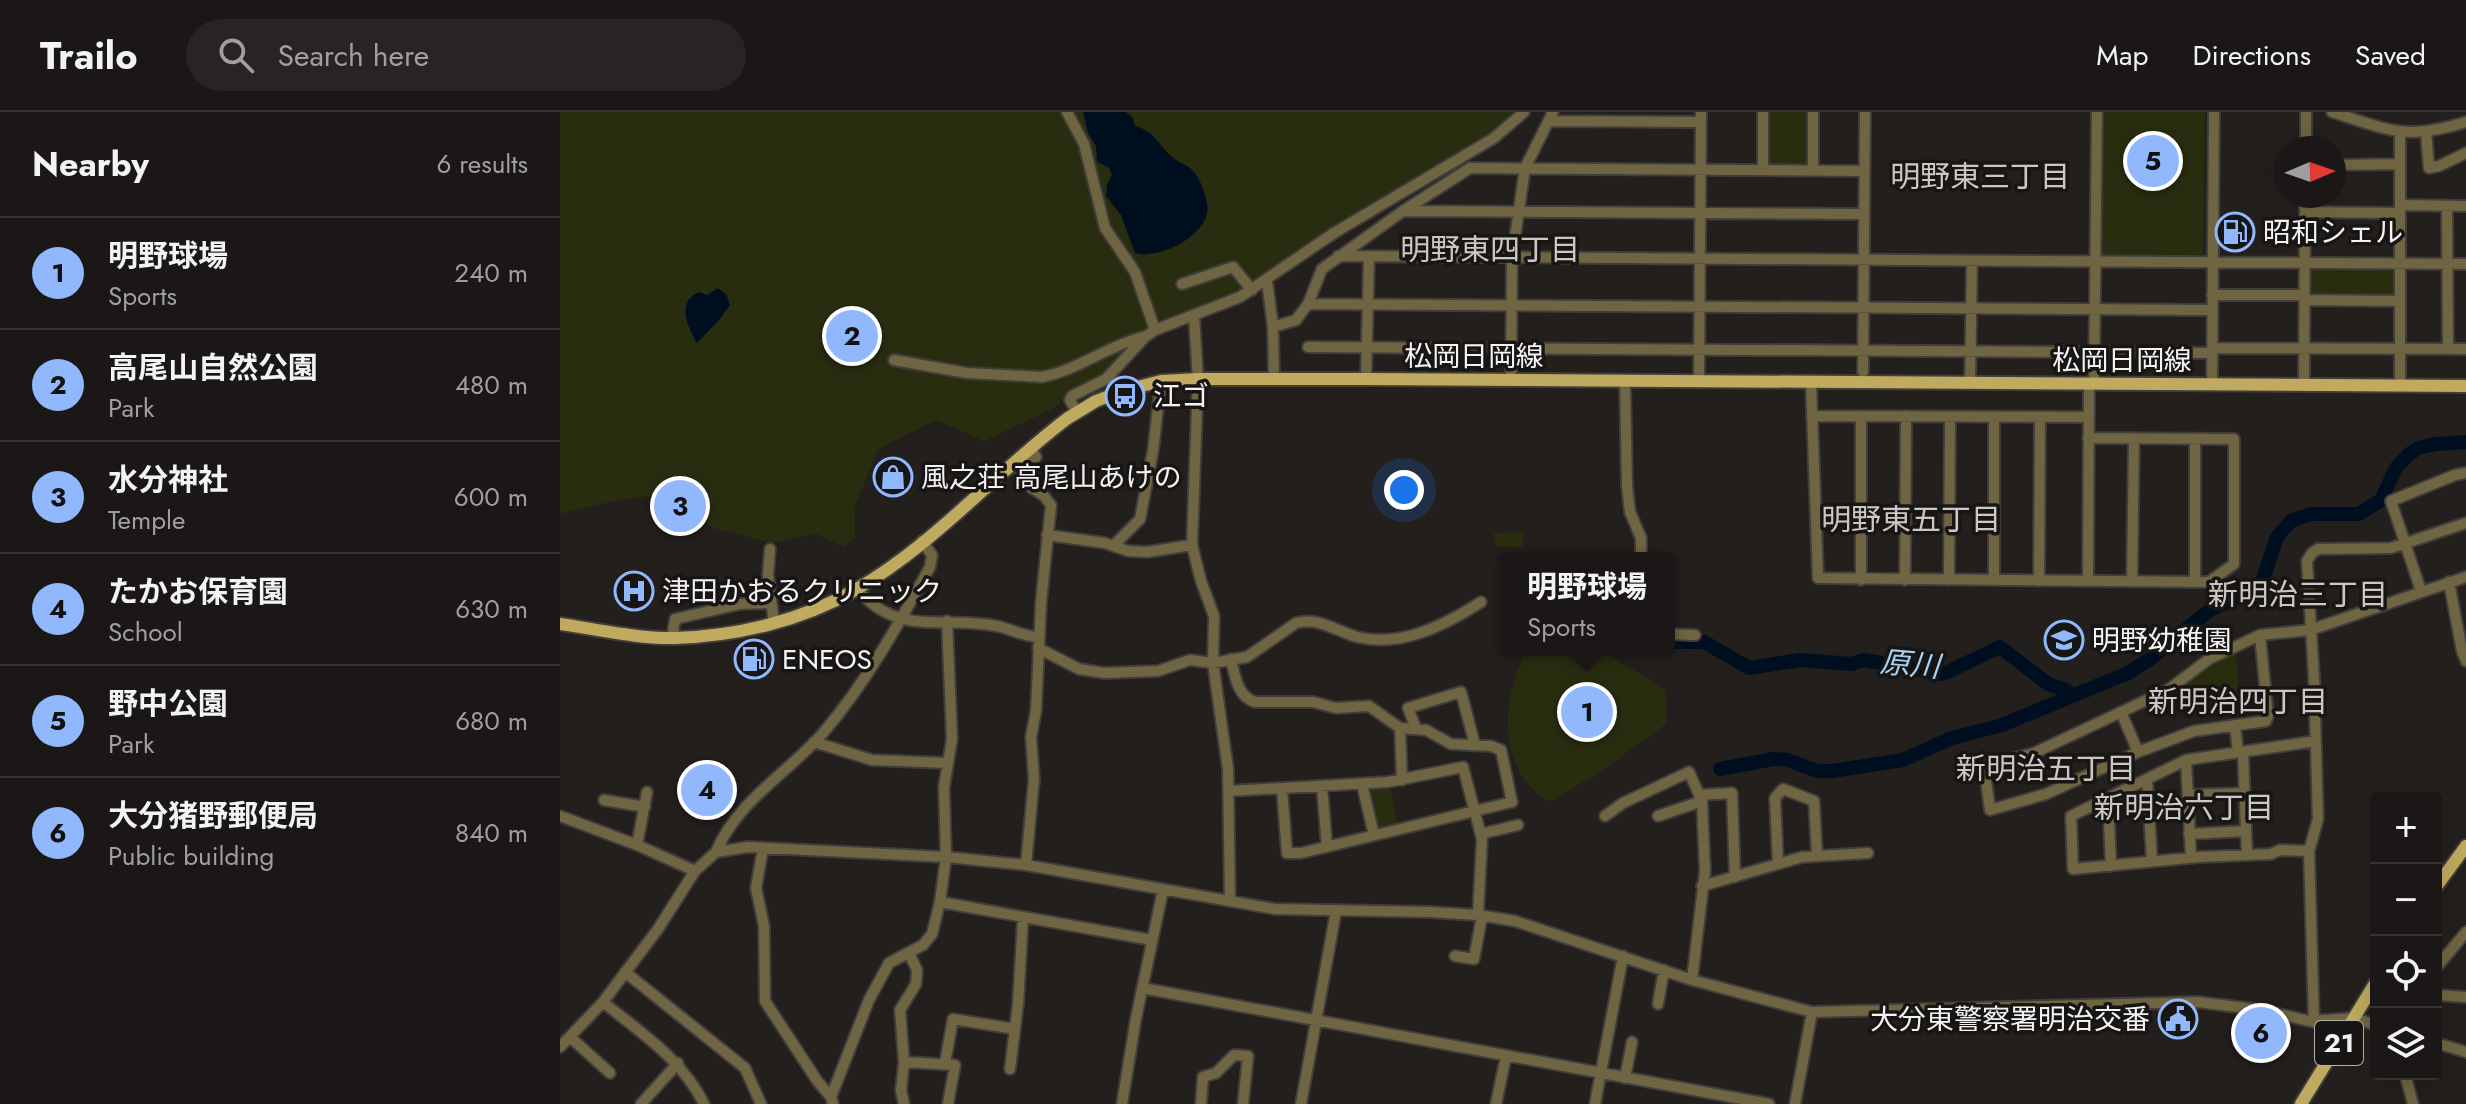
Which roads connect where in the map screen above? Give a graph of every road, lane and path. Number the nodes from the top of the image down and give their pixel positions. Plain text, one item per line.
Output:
1 (1067, 112) edge
2 (1524, 112) edge
3 (1763, 112) edge
4 (1813, 112) edge
5 (1865, 112) edge
6 (2097, 112) edge
7 (2214, 112) edge
8 (2306, 112) edge
9 (2332, 112) edge
10 (1551, 116) edge
11 (1701, 117) edge
12 (2466, 122) edge
13 (2426, 132) junction
14 (2400, 133) junction
15 (2306, 136) edge
16 (2466, 153) edge
17 (2400, 164) junction
18 (2346, 165) edge
19 (1525, 168) junction
20 (1700, 170) junction
21 (1763, 170) junction
22 (1813, 170) junction
23 (1864, 171) junction
24 (2447, 206) junction
25 (2466, 206) edge
26 (2305, 208) edge
27 (2400, 209) junction
28 (1403, 211) junction
29 (1518, 212) junction
30 (2305, 212) junction
31 (1700, 213) junction
32 (1864, 214) junction
33 (1338, 256) junction
34 (1369, 257) junction
35 (1512, 258) junction
36 (1700, 259) junction
37 (1864, 260) junction
38 (1972, 261) junction
39 (2093, 262) junction
40 (2213, 262) junction
41 (2305, 263) junction
42 (2400, 264) junction
43 (2447, 264) junction
44 (2466, 264) edge
45 (1267, 281) junction
46 (1182, 284) dead end
47 (1252, 290) junction
48 (2212, 295) junction
49 (2305, 298) junction
50 (2400, 301) junction
51 (1308, 304) junction
52 (1368, 304) junction
53 (1511, 305) junction
54 (1700, 307) junction
55 (1863, 308) junction
56 (1971, 309) junction
57 (2093, 309) junction
58 (2212, 310) junction
59 (1194, 316) junction
60 (1273, 327) junction
61 (1150, 334) junction
62 (1308, 347) dead end
63 (1367, 347) junction
64 (1511, 348) junction
65 (2305, 348) junction
66 (2400, 348) junction
67 (2448, 349) junction
68 (2466, 349) edge
69 (1700, 350) junction
70 (2212, 350) junction
71 (1863, 351) junction
72 (1971, 352) junction
73 (2094, 352) junction
74 (894, 360) dead end
75 (1863, 372) dead end
76 (1198, 379) junction
77 (1274, 379) junction
78 (1366, 379) junction
79 (1511, 380) junction
80 (1161, 381) junction
81 (1625, 381) junction
82 (1699, 381) junction
83 (1811, 382) junction
84 (1970, 383) junction
85 (2091, 384) junction
86 (2212, 384) junction
87 (2304, 385) junction
88 (2400, 385) junction
89 (2466, 386) edge
90 (1077, 412) junction
91 (1812, 416) junction
92 (1861, 416) junction
93 (1906, 416) junction
94 (1950, 417) junction
95 (1994, 417) junction
96 (2040, 417) junction
97 (2089, 417) junction
98 (2088, 438) junction
99 (2134, 439) junction
100 (2195, 439) junction
101 (1031, 448) junction
102 (2466, 473) edge
103 (2466, 523) edge
104 (1047, 535) junction
105 (922, 541) junction
106 (2405, 544) junction
107 (1192, 545) junction
108 (1113, 546) junction
109 (770, 549) dead end
110 (1641, 552) edge
111 (2466, 577) edge
112 (1861, 580) junction
113 (1905, 580) junction
114 (1949, 580) junction
115 (1994, 580) junction
116 (2039, 581) junction
117 (2088, 581) junction
118 (2132, 581) junction
119 (2195, 582) junction
120 (2449, 582) junction
121 (857, 589) junction
122 (2421, 591) junction
123 (1481, 602) dead end
124 (770, 603) junction
125 (900, 620) junction
126 (947, 621) junction
127 (774, 623) junction
128 (560, 624) edge
129 (2310, 630) junction
130 (1675, 634) edge
131 (1695, 635) dead end
132 (2260, 635) junction
133 (672, 638) junction
134 (1038, 642) junction
135 (1231, 659) junction
136 (2466, 661) edge
137 (1213, 663) junction
138 (2121, 712) junction
139 (2235, 725) junction
140 (1400, 728) junction
141 (1416, 728) junction
142 (2316, 741) junction
143 (814, 742) junction
144 (1475, 745) junction
145 (2138, 752) junction
146 (2241, 752) junction
147 (2186, 760) junction
148 (948, 763) junction
149 (2147, 779) junction
150 (1402, 780) junction
151 (1362, 784) junction
152 (1322, 786) junction
153 (1282, 789) junction
154 (1229, 791) junction
155 (647, 792) dead end
156 (2244, 793) junction
157 (2188, 795) junction
158 (1700, 798) junction
159 (2108, 798) junction
160 (604, 800) dead end
161 (645, 807) junction
162 (1475, 811) junction
163 (560, 816) edge
164 (1605, 816) dead end
165 (1659, 818) dead end
166 (1518, 825) dead end
167 (2246, 831) junction
168 (1485, 833) dead end
169 (2189, 834) junction
170 (1374, 835) junction
171 (637, 845) junction
172 (2466, 846) edge
173 (1327, 847) junction
174 (763, 848) junction
175 (2309, 851) junction
176 (716, 852) junction
177 (1868, 853) dead end
178 (1817, 855) junction
179 (2247, 855) junction
180 (946, 857) junction
181 (2191, 857) junction
182 (2152, 861) junction
183 (1778, 864) junction
184 (1026, 865) junction
185 (2111, 866) junction
186 (695, 871) junction
187 (1735, 877) junction
188 (2442, 879) edge
189 (1702, 886) junction
190 (1163, 890) junction
191 (1230, 901) junction
192 (940, 902) junction
193 (1336, 911) junction
194 (1480, 916) junction
195 (1023, 918) junction
196 (2466, 932) edge
197 (1152, 940) junction
198 (909, 953) junction
199 (1455, 956) dead end
200 (1623, 956) junction
201 (2442, 961) edge
202 (1664, 970) junction
203 (625, 972) junction
204 (1692, 980) junction
205 (1142, 988) junction
206 (2370, 994) edge
207 (2442, 995) edge
208 (2466, 997) edge
209 (603, 1002) junction
210 (1658, 1004) dead end
211 (1812, 1012) junction
212 (2354, 1018) junction
213 (1315, 1022) junction
214 (2314, 1022) junction
215 (2370, 1023) edge
216 (560, 1029) edge
217 (1015, 1029) junction
218 (571, 1037) junction
219 (1632, 1042) dead end
220 (2442, 1045) edge
221 (560, 1047) edge
222 (2466, 1052) edge
223 (1506, 1056) junction
224 (904, 1062) junction
225 (678, 1063) junction
226 (945, 1063) junction
227 (1010, 1069) dead end
228 (610, 1073) dead end
229 (1600, 1073) junction
230 (1625, 1078) junction
231 (2407, 1080) edge
232 (832, 1100) edge
233 (1720, 1100) edge
234 (641, 1104) edge
235 (704, 1104) edge
236 (761, 1104) edge
237 (904, 1104) edge
238 (948, 1104) edge
239 (1122, 1104) edge
240 (1201, 1104) edge
241 (1243, 1104) edge
242 (1301, 1104) edge
243 (1496, 1104) edge
244 (1595, 1104) edge
245 (1769, 1104) edge
246 (1795, 1104) edge
247 (2301, 1104) edge
248 (2413, 1104) edge

1 - 61 street
2 - 45 street
3 - 21 street
4 - 22 street
5 - 23 street
6 - 39 street
7 - 40 street
8 - 15 street
9 - 14 street
10 - 11 street
10 - 19 street
11 - 20 street
12 - 13 street
13 - 14 street
13 - 16 street
14 - 17 street
17 - 18 street
17 - 27 street
19 - 20 street
19 - 28 street
19 - 29 street
20 - 21 street
20 - 31 street
21 - 22 street
22 - 23 street
23 - 32 street
24 - 25 street
24 - 27 street
24 - 43 street
26 - 30 street
27 - 30 street
27 - 42 street
28 - 29 street
28 - 33 street
29 - 31 street
29 - 35 street
30 - 41 street
31 - 32 street
31 - 36 street
32 - 37 street
33 - 34 street
33 - 51 street
34 - 35 street
34 - 52 street
35 - 36 street
35 - 53 street
36 - 37 street
36 - 54 street
37 - 38 street
37 - 55 street
38 - 39 street
38 - 56 street
39 - 40 street
39 - 57 street
40 - 41 street
40 - 48 street
41 - 42 street
41 - 49 street
42 - 43 street
42 - 50 street
43 - 44 street
43 - 67 street
45 - 47 street
45 - 60 street
46 - 47 street
47 - 59 street
48 - 49 street
48 - 58 street
49 - 50 street
49 - 65 street
50 - 66 street
51 - 52 street
51 - 60 street
52 - 53 street
52 - 63 street
53 - 54 street
53 - 64 street
54 - 55 street
54 - 69 street
55 - 56 street
55 - 71 street
56 - 57 street
56 - 72 street
57 - 58 street
57 - 73 street
58 - 70 street
59 - 61 street
59 - 76 street
60 - 77 street
61 - 74 street
61 - 90 street
62 - 63 street
63 - 64 street
63 - 78 street
64 - 69 street
64 - 79 street
65 - 66 street
65 - 70 street
65 - 87 street
66 - 67 street
66 - 88 street
67 - 68 street
69 - 71 street
69 - 82 street
70 - 73 street
70 - 86 street
71 - 72 street
71 - 75 street
72 - 73 street
72 - 84 street
73 - 85 street
76 - 77 main road, 松岡日岡線
76 - 80 main road, 松岡日岡線
76 - 107 street
77 - 78 main road, 松岡日岡線
78 - 79 main road, 松岡日岡線
79 - 81 main road, 松岡日岡線
80 - 90 main road, 松岡日岡線
80 - 108 street
81 - 82 main road, 松岡日岡線
81 - 110 street
82 - 83 main road, 松岡日岡線
83 - 84 main road, 松岡日岡線
83 - 91 street
84 - 85 main road, 松岡日岡線
85 - 86 main road, 松岡日岡線
85 - 97 street
86 - 87 main road, 松岡日岡線
87 - 88 main road, 松岡日岡線
88 - 89 main road, 松岡日岡線
90 - 101 main road, 松岡日岡線
91 - 92 street
91 - 112 street
92 - 93 street
92 - 112 street
93 - 94 street
93 - 113 street
94 - 95 street
94 - 114 street
95 - 96 street
95 - 115 street
96 - 97 street
96 - 116 street
97 - 98 street
98 - 99 street
98 - 117 street
99 - 100 street
99 - 118 street
100 - 119 street
100 - 119 street
101 - 104 street
101 - 105 main road, 松岡日岡線
102 - 106 street
103 - 106 street
104 - 108 street
104 - 134 street
105 - 121 main road, 松岡日岡線
105 - 125 street
106 - 122 street
106 - 129 street
107 - 108 street
107 - 137 street
109 - 124 street
111 - 120 street
112 - 113 street
113 - 114 street
114 - 115 street
115 - 116 street
116 - 117 street
117 - 118 street
118 - 119 street
120 - 122 street
120 - 136 street
121 - 125 street
121 - 127 main road, 松岡日岡線
122 - 129 street
123 - 135 street
124 - 127 street
124 - 133 street
125 - 126 street
125 - 143 street
126 - 134 street
126 - 148 street
127 - 133 main road, 松岡日岡線
128 - 133 main road, 松岡日岡線
129 - 132 street
129 - 142 street
130 - 131 street
132 - 138 street
132 - 139 street
134 - 137 street
134 - 184 street
135 - 137 street
135 - 140 street
137 - 154 street
138 - 145 street
138 - 145 street
139 - 145 street
139 - 146 street
140 - 141 street
140 - 150 street
141 - 144 street
141 - 144 street
142 - 146 street
142 - 175 street
143 - 148 street
143 - 176 street
144 - 162 street
146 - 147 street
146 - 156 street
147 - 149 street
147 - 157 street
148 - 180 street
149 - 159 street
149 - 182 street
150 - 151 street
150 - 162 street
151 - 152 street
151 - 170 street
152 - 153 street
152 - 173 street
153 - 154 street
153 - 173 street
154 - 191 street
155 - 161 street
156 - 157 street
156 - 167 street
157 - 169 street
158 - 164 street
158 - 165 street
158 - 187 street
158 - 189 street
159 - 185 street
159 - 185 street
160 - 161 street
161 - 171 street
162 - 170 street
162 - 194 street
163 - 171 street
166 - 168 street
167 - 169 street
167 - 179 street
169 - 181 street
170 - 173 street
171 - 186 street
172 - 188 main road
174 - 176 street
174 - 180 street
174 - 232 street
175 - 179 street
175 - 214 street
176 - 186 street
177 - 178 street
178 - 183 street
178 - 183 street
179 - 181 street
180 - 184 street
180 - 192 street
181 - 182 street
182 - 185 street
183 - 187 street
184 - 190 street
186 - 203 street
187 - 189 street
189 - 204 street
190 - 191 street
190 - 197 street
191 - 193 street
192 - 195 street
192 - 198 street
193 - 194 street
193 - 213 street
194 - 199 street
194 - 200 street
195 - 197 street
195 - 217 street
196 - 201 street
197 - 205 street
198 - 224 street
198 - 232 street
200 - 202 street
200 - 229 street
202 - 204 street
202 - 210 street
203 - 209 street
203 - 236 street
204 - 211 street
205 - 213 street
205 - 239 street
206 - 212 main road, 21
207 - 208 street
209 - 218 street
209 - 225 street
211 - 214 street
211 - 246 street
212 - 214 street
212 - 215 street
212 - 247 main road, 21
213 - 223 street
213 - 242 street
216 - 218 street
217 - 226 street
217 - 227 street
218 - 221 street
218 - 228 street
219 - 230 street
220 - 222 street
223 - 229 street
223 - 243 street
224 - 226 street
224 - 237 street
225 - 234 street
225 - 235 street
226 - 238 street
229 - 230 street
229 - 244 street
230 - 233 street
231 - 248 street
233 - 245 street
240 - 241 street

